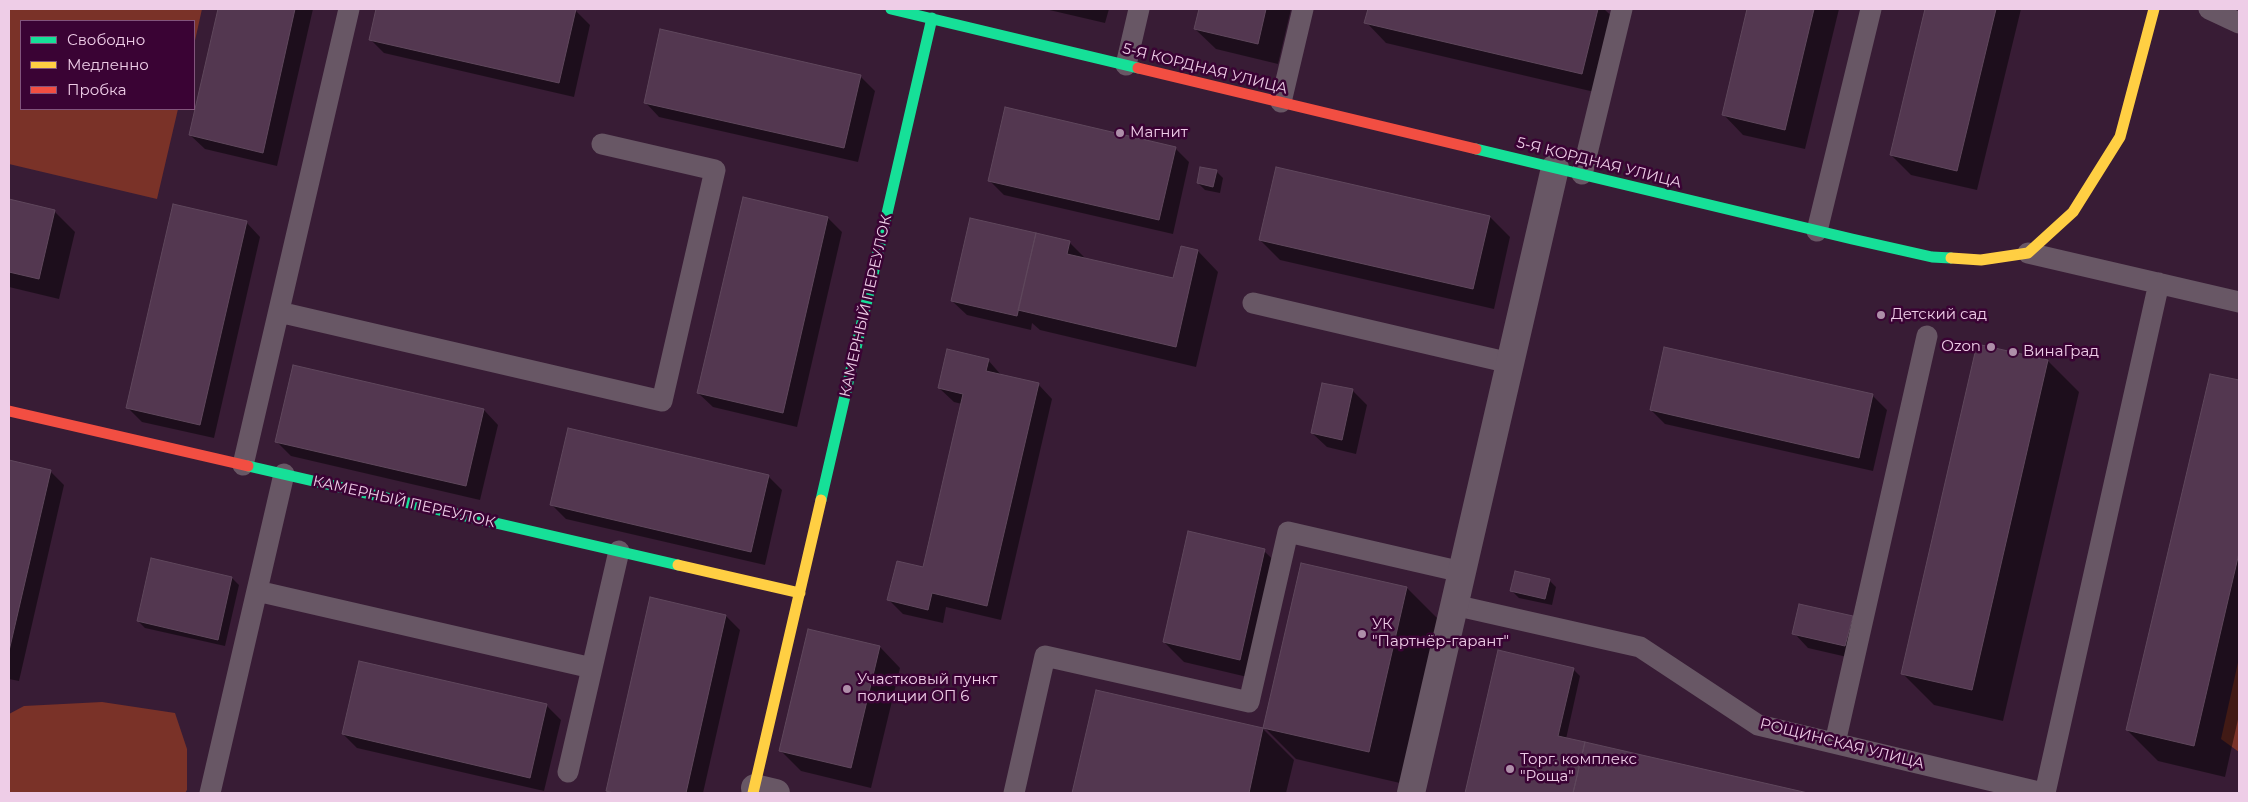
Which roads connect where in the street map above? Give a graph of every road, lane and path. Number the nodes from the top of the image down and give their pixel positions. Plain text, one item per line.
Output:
1 (349, 9) edge
2 (891, 9) edge
3 (1139, 9) edge
4 (1303, 9) edge
5 (1622, 9) edge
6 (1871, 9) edge
7 (2154, 9) edge
8 (2209, 9) edge
9 (920, 14) edge
10 (2239, 22) edge
11 (1126, 65) junction
12 (1281, 102) junction
13 (602, 144) dead end
14 (1555, 168) junction
15 (1582, 174) junction
16 (1817, 231) junction
17 (2028, 253) junction
18 (2158, 283) junction
19 (2239, 302) edge
20 (1253, 303) dead end
21 (278, 312) junction
22 (1927, 336) dead end
23 (1510, 363) junction
24 (9, 411) edge
25 (243, 465) junction
26 (284, 474) junction
27 (619, 551) junction
28 (1462, 572) junction
29 (257, 591) junction
30 (800, 593) junction
31 (1454, 605) junction
32 (592, 668) junction
33 (1835, 743) junction
34 (568, 772) dead end
35 (761, 792) edge
36 (210, 793) edge
37 (1014, 793) edge
38 (1411, 793) edge
39 (2044, 793) edge

1 - 21 lane
2 - 9 street, 5-Я КОРДНАЯ УЛИЦА
3 - 11 lane
4 - 12 lane
5 - 15 lane
6 - 16 lane
7 - 17 street
8 - 10 lane
9 - 11 street, 5-Я КОРДНАЯ УЛИЦА
9 - 30 street, КАМЕРНЫЙ ПЕРЕУЛОК
11 - 12 street, 5-Я КОРДНАЯ УЛИЦА
12 - 14 street, 5-Я КОРДНАЯ УЛИЦА
13 - 21 lane
14 - 15 street, 5-Я КОРДНАЯ УЛИЦА
14 - 23 street
15 - 16 street, 5-Я КОРДНАЯ УЛИЦА
16 - 17 street, 5-Я КОРДНАЯ УЛИЦА
17 - 18 lane
18 - 19 lane
18 - 39 lane
20 - 23 lane
21 - 25 lane
22 - 33 lane
23 - 28 street
24 - 25 street, КАМЕРНЫЙ ПЕРЕУЛОК
25 - 26 street, КАМЕРНЫЙ ПЕРЕУЛОК
26 - 27 street, КАМЕРНЫЙ ПЕРЕУЛОК
26 - 29 lane
27 - 30 street, КАМЕРНЫЙ ПЕРЕУЛОК
27 - 32 lane
28 - 31 street
28 - 37 lane
29 - 32 lane
29 - 36 lane
30 - 35 street, КАМЕРНЫЙ ПЕРЕУЛОК
31 - 33 lane, РОЩИНСКАЯ УЛИЦА
31 - 38 street
32 - 34 lane
33 - 39 lane, РОЩИНСКАЯ УЛИЦА

